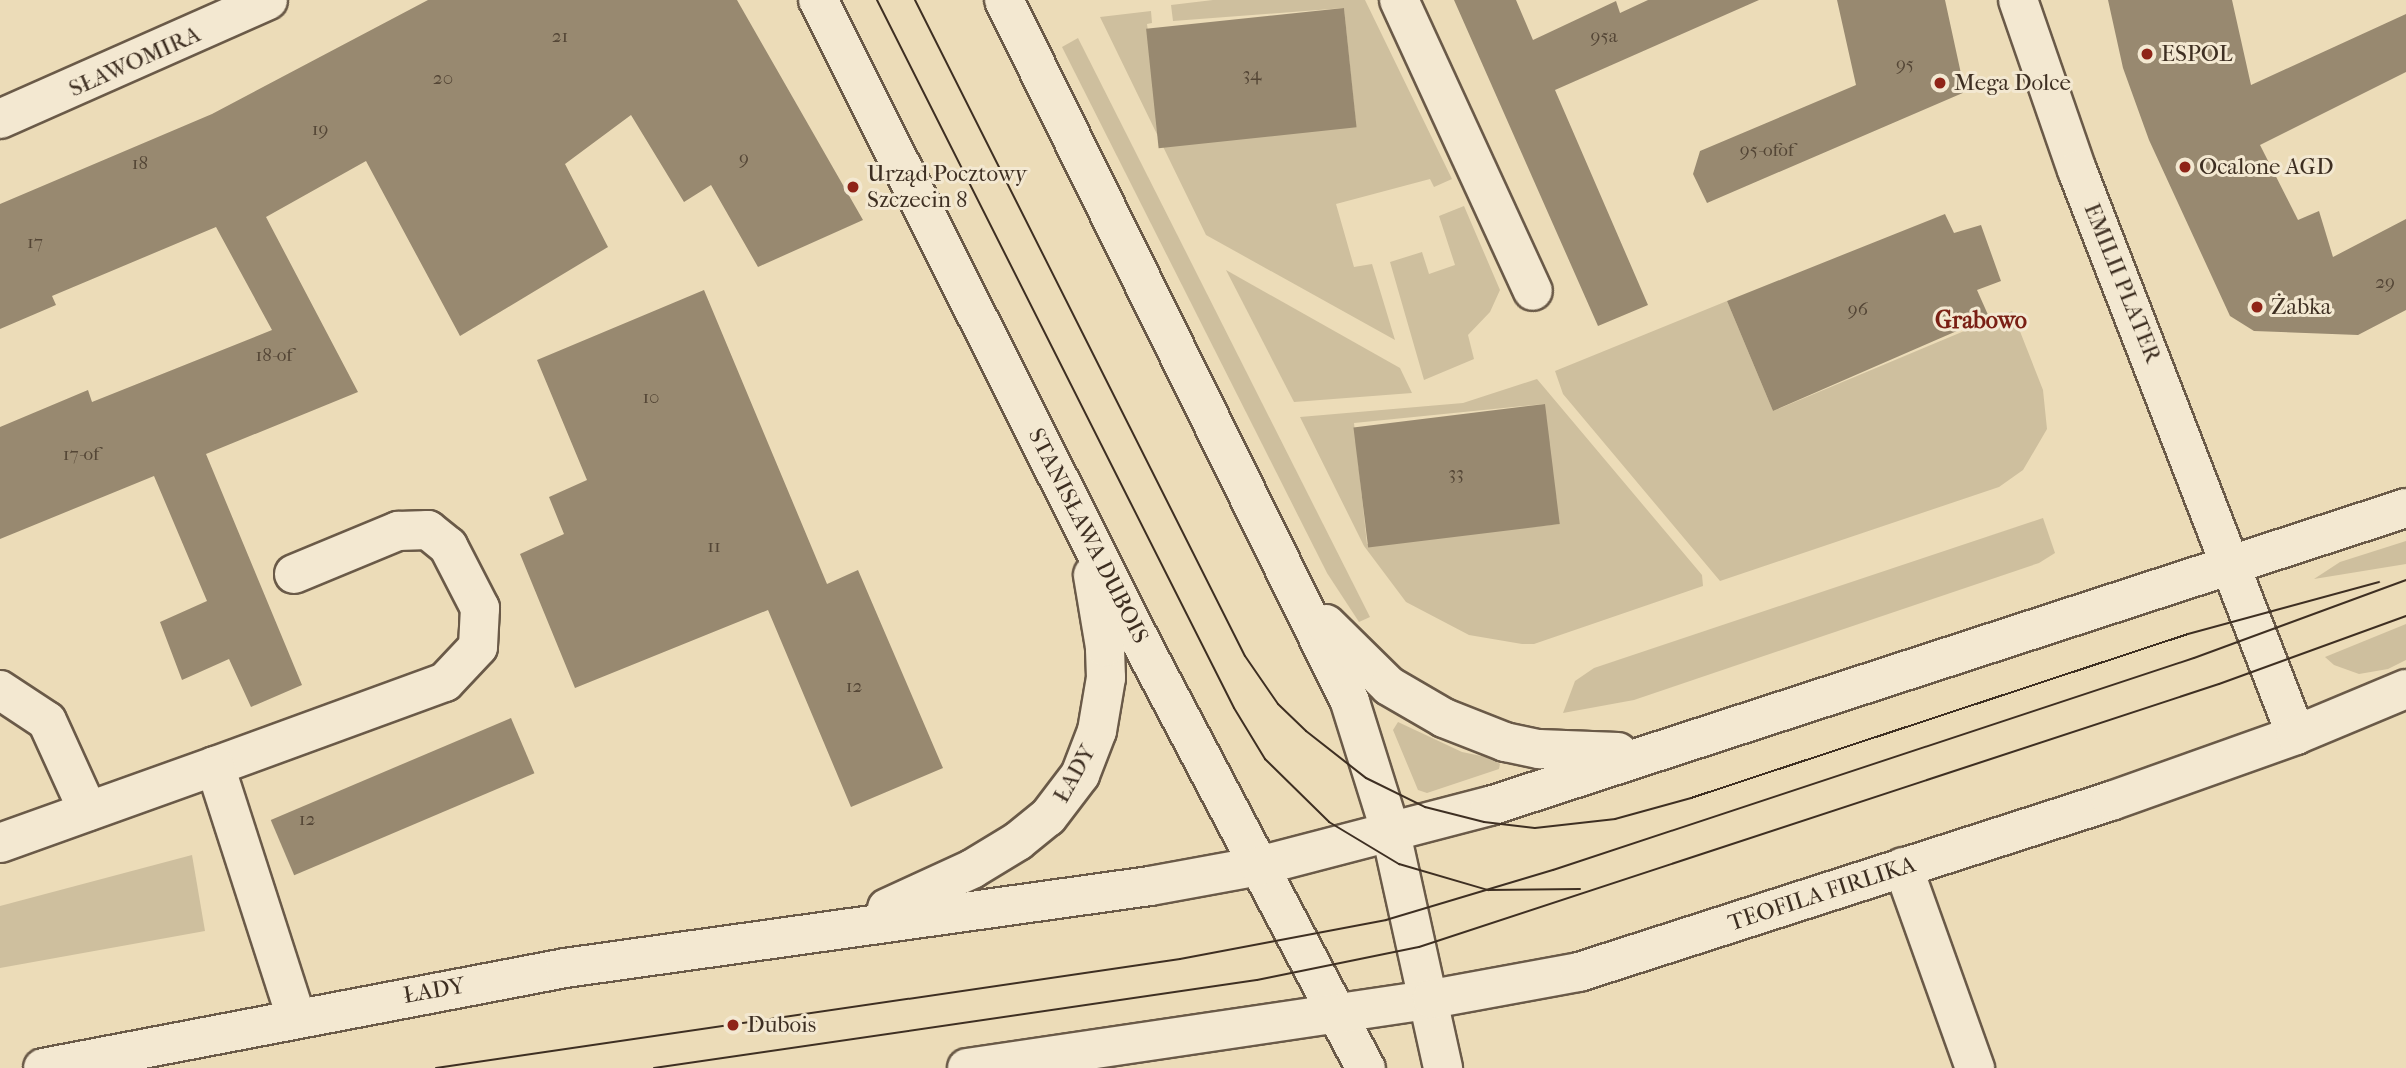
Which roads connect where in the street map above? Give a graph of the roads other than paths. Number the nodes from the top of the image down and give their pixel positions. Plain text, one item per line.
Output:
1 (268, 0) edge
2 (818, 0) edge
3 (1004, 0) edge
4 (1399, 0) edge
5 (2018, 0) edge
6 (0, 119) edge
7 (1534, 291) dead end
8 (1063, 487) junction
9 (2406, 508) edge
10 (2232, 565) junction
11 (294, 574) dead end
12 (1291, 576) junction
13 (2406, 688) edge
14 (0, 690) edge
15 (2296, 735) junction
16 (1668, 747) junction
17 (215, 766) junction
18 (88, 811) junction
19 (1391, 833) junction
20 (0, 843) edge
21 (1259, 866) junction
22 (1903, 867) junction
23 (828, 928) junction
24 (1432, 999) junction
25 (1338, 1012) junction
26 (296, 1017) junction
27 (43, 1068) edge
28 (967, 1068) edge
29 (1366, 1068) edge
30 (1443, 1068) edge
31 (1975, 1068) edge

1 - 6 street, SŁAWOMIRA
2 - 8 street, STANISŁAWA DUBOIS
3 - 12 street
4 - 7 street
5 - 10 street, EMILII PLATER
8 - 21 street, STANISŁAWA DUBOIS
8 - 23 street, ŁADY
9 - 10 street
10 - 15 street
10 - 16 street
11 - 17 street
12 - 16 street
12 - 19 street
13 - 15 street, TEOFILA FIRLIKA
14 - 18 street
15 - 22 street, TEOFILA FIRLIKA
16 - 19 street
17 - 18 street
17 - 26 street
18 - 20 street
19 - 21 street
19 - 24 street
21 - 23 street, ŁADY
21 - 25 street, STANISŁAWA DUBOIS
22 - 24 street, TEOFILA FIRLIKA
22 - 31 street
23 - 26 street, ŁADY
24 - 25 street, TEOFILA FIRLIKA
24 - 30 street
25 - 28 street
25 - 29 street, STANISŁAWA DUBOIS
26 - 27 street, ŁADY

